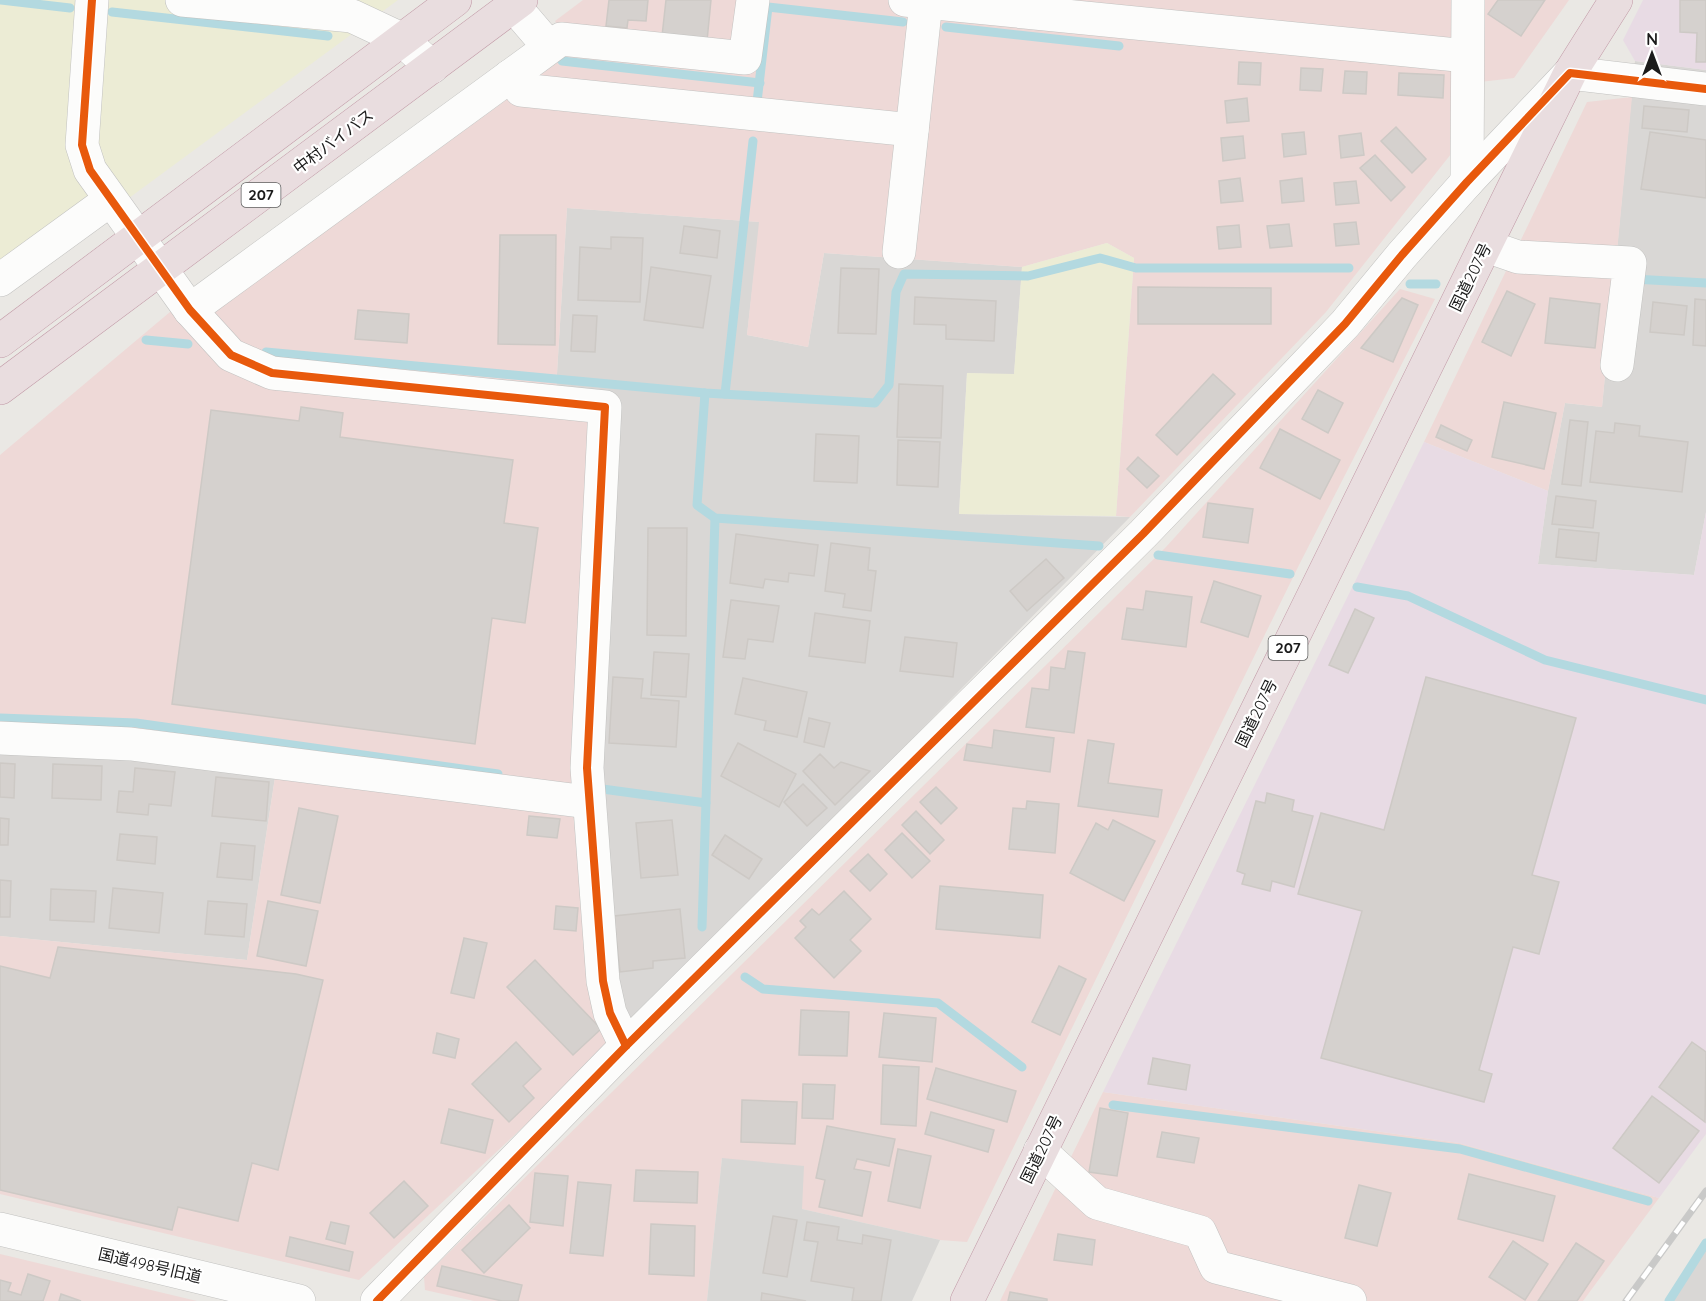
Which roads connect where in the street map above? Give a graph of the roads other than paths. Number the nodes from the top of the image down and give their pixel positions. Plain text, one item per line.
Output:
1 (92, 0) edge
2 (182, 0) edge
3 (454, 0) edge
4 (753, 0) edge
5 (1468, 0) edge
6 (1616, 0) edge
7 (916, 1) edge
8 (518, 3) edge
9 (401, 39) junction
10 (549, 47) junction
11 (1467, 56) junction
12 (432, 67) junction
13 (1570, 73) junction
14 (510, 76) junction
15 (1706, 89) edge
16 (912, 130) junction
17 (1467, 182) junction
18 (110, 200) junction
19 (139, 238) junction
20 (1486, 246) junction
21 (899, 252) dead end
22 (162, 269) junction
23 (0, 280) edge
24 (190, 310) junction
25 (0, 341) edge
26 (1617, 366) dead end
27 (0, 388) edge
28 (0, 738) edge
29 (588, 802) junction
30 (626, 1046) junction
31 (1041, 1151) junction
32 (0, 1229) edge
33 (299, 1301) edge
34 (377, 1301) edge
35 (967, 1301) edge
36 (1350, 1301) edge

1 - 18 street
2 - 9 street
3 - 9 highway, 207
4 - 10 street
5 - 11 street
6 - 13 highway, 国道207号 / 207
7 - 11 street
7 - 16 street
8 - 10 street
8 - 12 highway, 中村バイパス / 207
9 - 12 street
9 - 19 highway, 207
10 - 14 street
11 - 17 street
12 - 22 highway, 中村バイパス / 207
13 - 15 street
13 - 17 street
13 - 20 highway, 国道207号 / 207
14 - 16 street
14 - 24 street
16 - 21 street
17 - 30 street
18 - 19 street
18 - 23 street
19 - 22 street
19 - 25 highway, 207
20 - 26 street
20 - 31 highway, 国道207号 / 207
22 - 24 street
22 - 27 highway, 中村バイパス / 207
24 - 29 street
28 - 29 street
29 - 30 street
30 - 34 street
31 - 35 highway, 国道207号 / 207
31 - 36 street
32 - 33 street, 国道498号旧道

